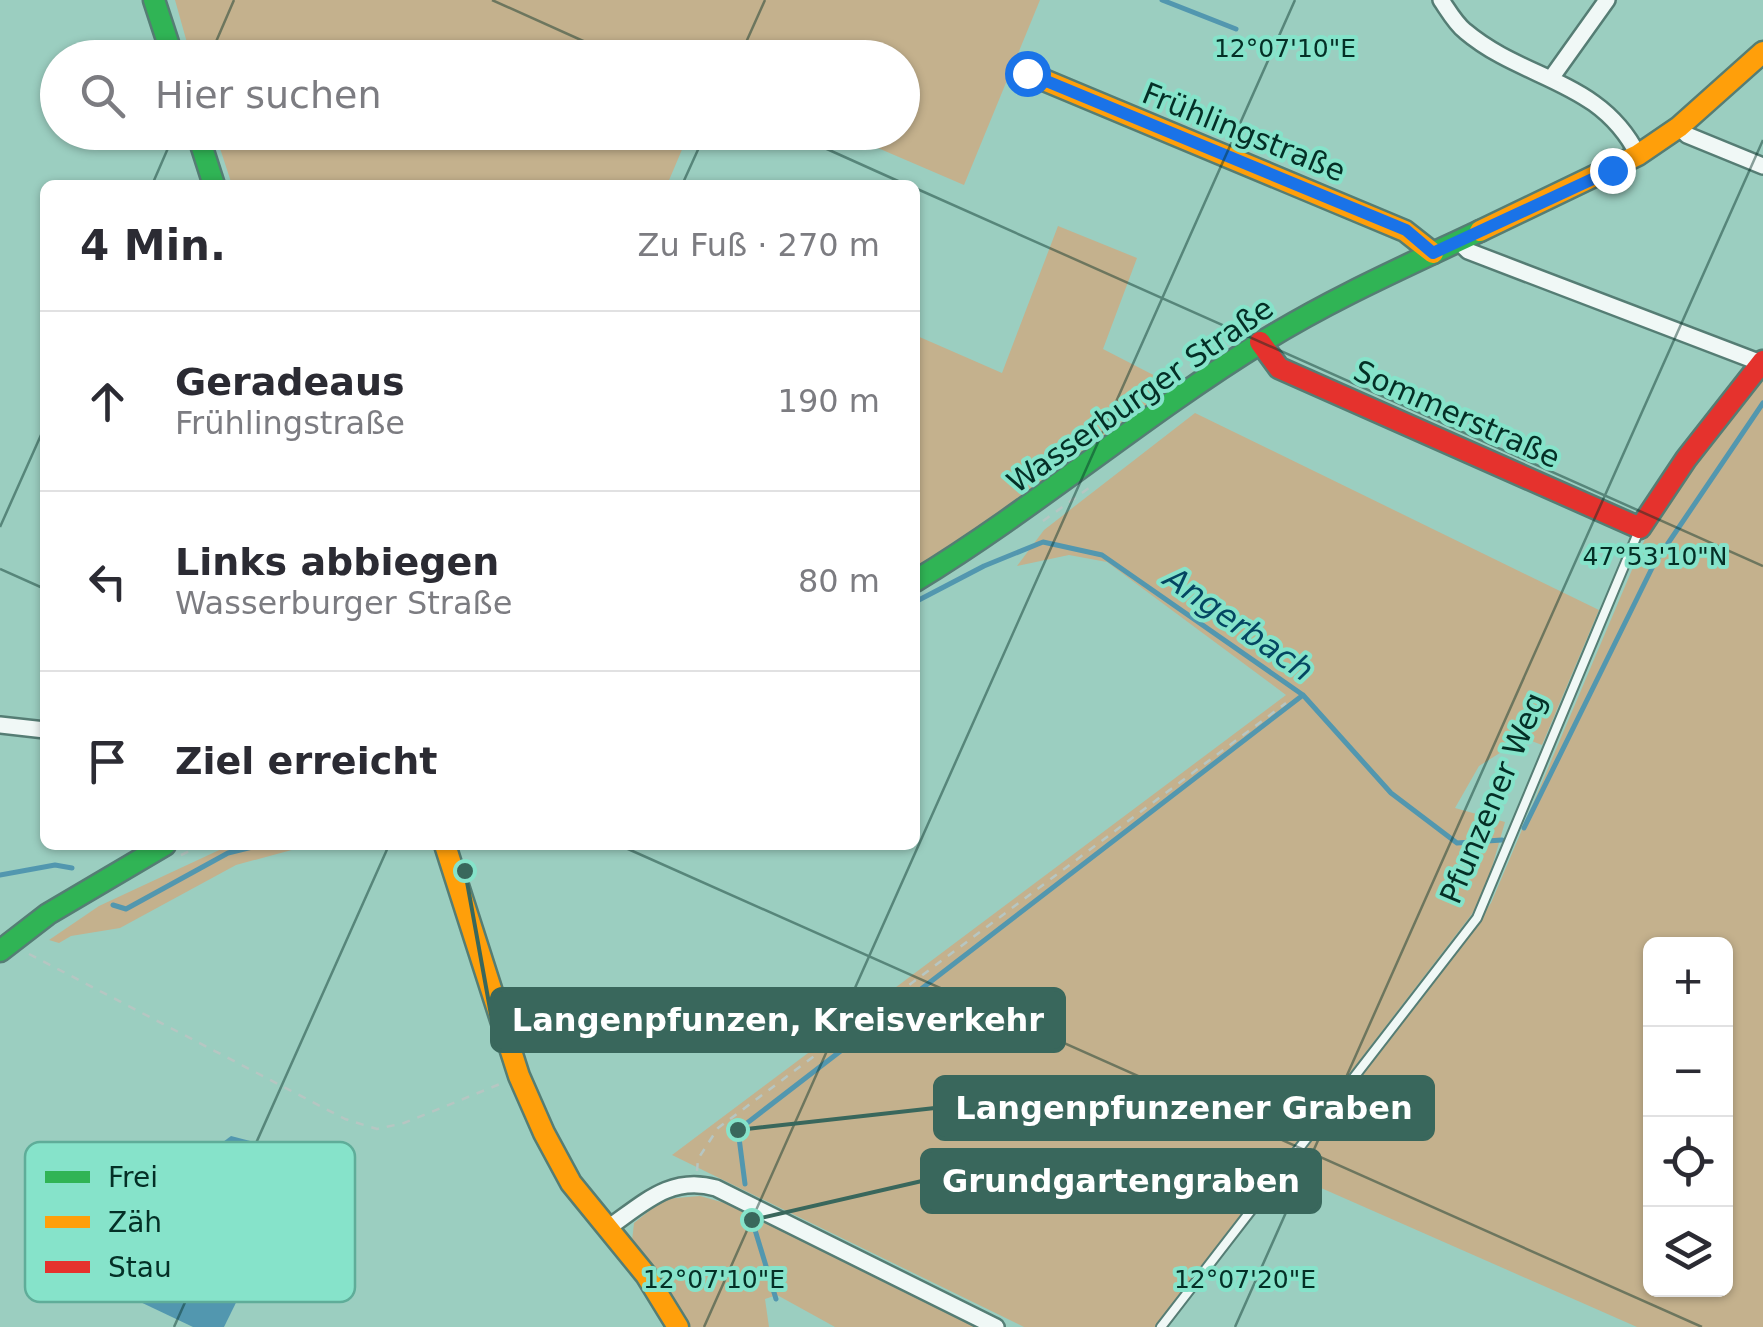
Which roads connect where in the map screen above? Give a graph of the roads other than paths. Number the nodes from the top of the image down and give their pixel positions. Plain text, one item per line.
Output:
1 (154, 0) edge
2 (1441, 0) edge
3 (1607, 0) edge
4 (167, 40) edge
5 (1763, 52) edge
6 (1027, 73) dead end
7 (1552, 77) junction
8 (1679, 127) junction
9 (203, 150) edge
10 (1638, 156) junction
11 (1763, 166) edge
12 (212, 180) edge
13 (1459, 242) junction
14 (1433, 253) junction
15 (1260, 342) junction
16 (1762, 362) edge
17 (1640, 528) junction
18 (920, 578) edge
19 (0, 725) edge
20 (40, 729) edge
21 (150, 850) edge
22 (447, 850) edge
23 (6, 946) edge
24 (608, 1228) junction
25 (678, 1327) edge
26 (996, 1327) edge
27 (1160, 1327) edge

1 - 4 street
2 - 7 street
3 - 7 street
5 - 8 street, Wasserburger Straße
6 - 14 street, Frühlingstraße
7 - 10 street
8 - 10 street, Wasserburger Straße
8 - 11 street
9 - 12 street
10 - 13 street, Wasserburger Straße
13 - 14 street, Wasserburger Straße
13 - 16 street
14 - 15 street, Wasserburger Straße
15 - 17 street, Sommerstraße
15 - 18 street, Wasserburger Straße
16 - 17 street, Pfunzener Weg
17 - 27 lane, Pfunzener Weg
19 - 20 street
21 - 23 street
22 - 24 street
24 - 25 street
24 - 26 street

